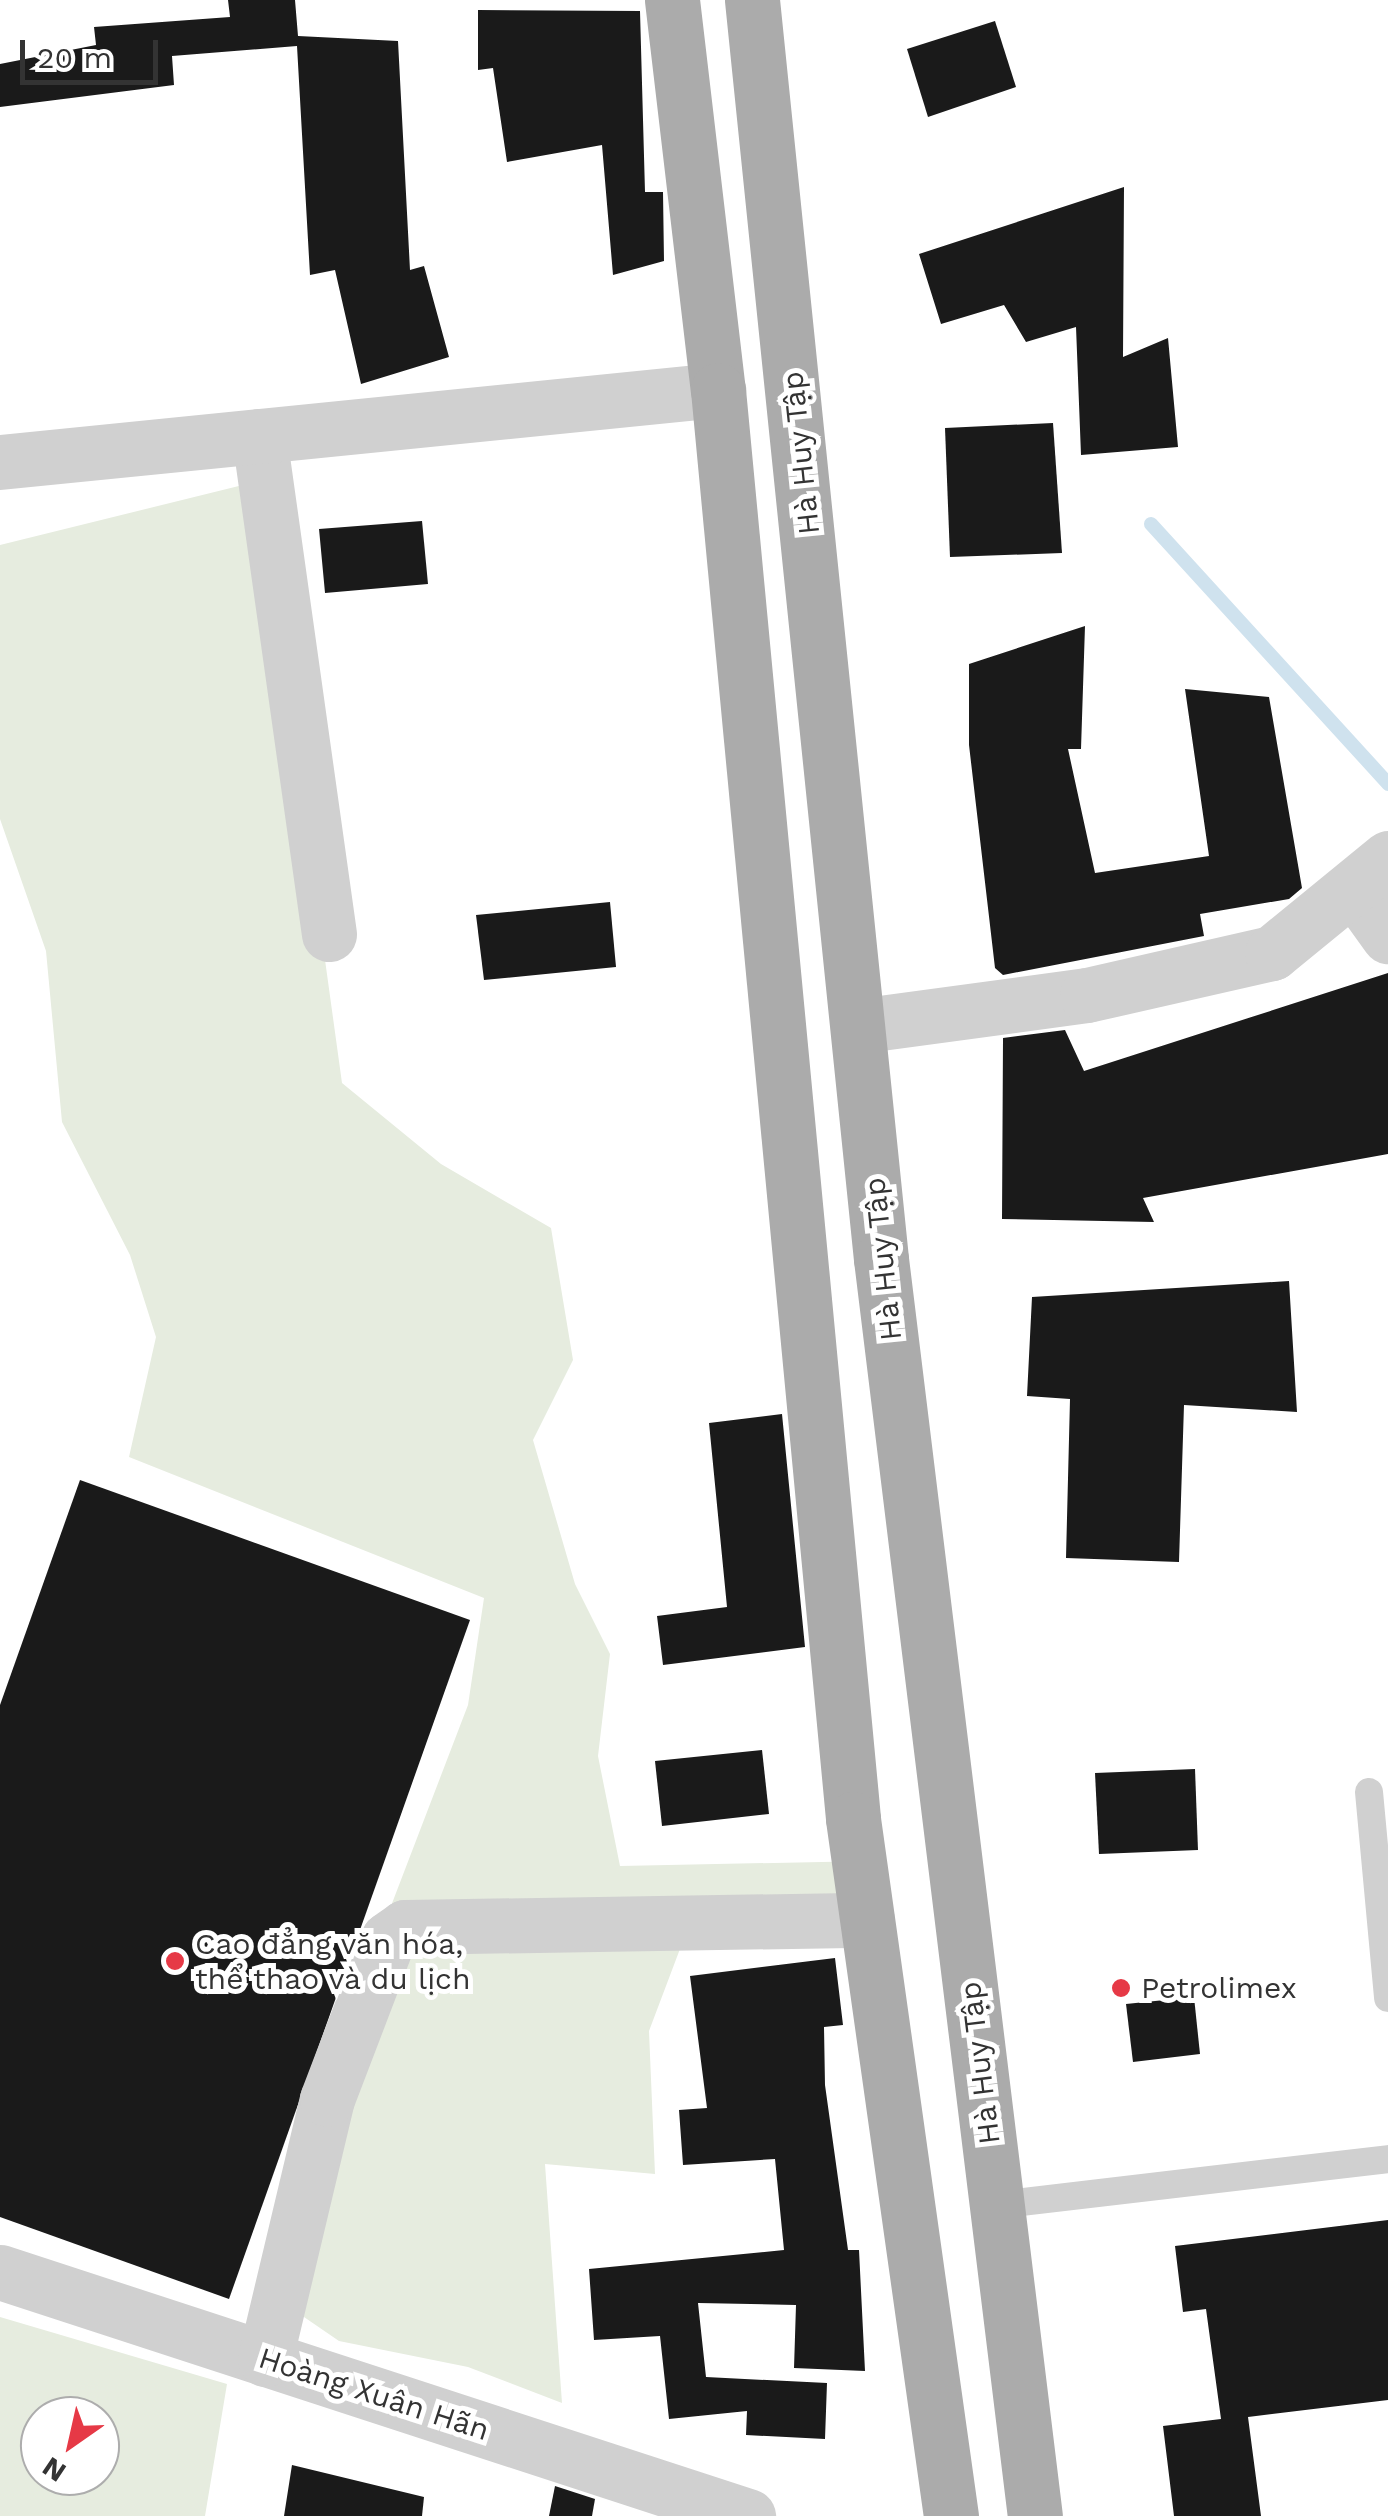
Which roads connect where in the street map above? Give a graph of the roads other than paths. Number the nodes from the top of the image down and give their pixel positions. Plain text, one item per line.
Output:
1 (672, 0) edge
2 (752, 0) edge
3 (718, 390) junction
4 (259, 436) junction
5 (0, 462) edge
6 (1372, 874) edge
7 (329, 934) dead end
8 (1388, 936) edge
9 (858, 1026) junction
10 (1369, 1792) dead end
11 (867, 1920) junction
12 (1388, 1998) edge
13 (1388, 2159) edge
14 (998, 2205) junction
15 (0, 2272) edge
16 (265, 2359) junction
17 (748, 2516) edge
18 (951, 2516) edge
19 (1035, 2516) edge

1 - 3 main road
2 - 9 main road, Hà Huy Tập
3 - 4 street
3 - 11 main road
4 - 5 street
4 - 7 street
6 - 8 street
6 - 9 street
9 - 14 main road, Hà Huy Tập
10 - 12 lane
11 - 16 street
11 - 18 main road
13 - 14 lane
14 - 19 main road, Hà Huy Tập
15 - 16 street, Hoàng Xuân Hãn
16 - 17 street, Hoàng Xuân Hãn

